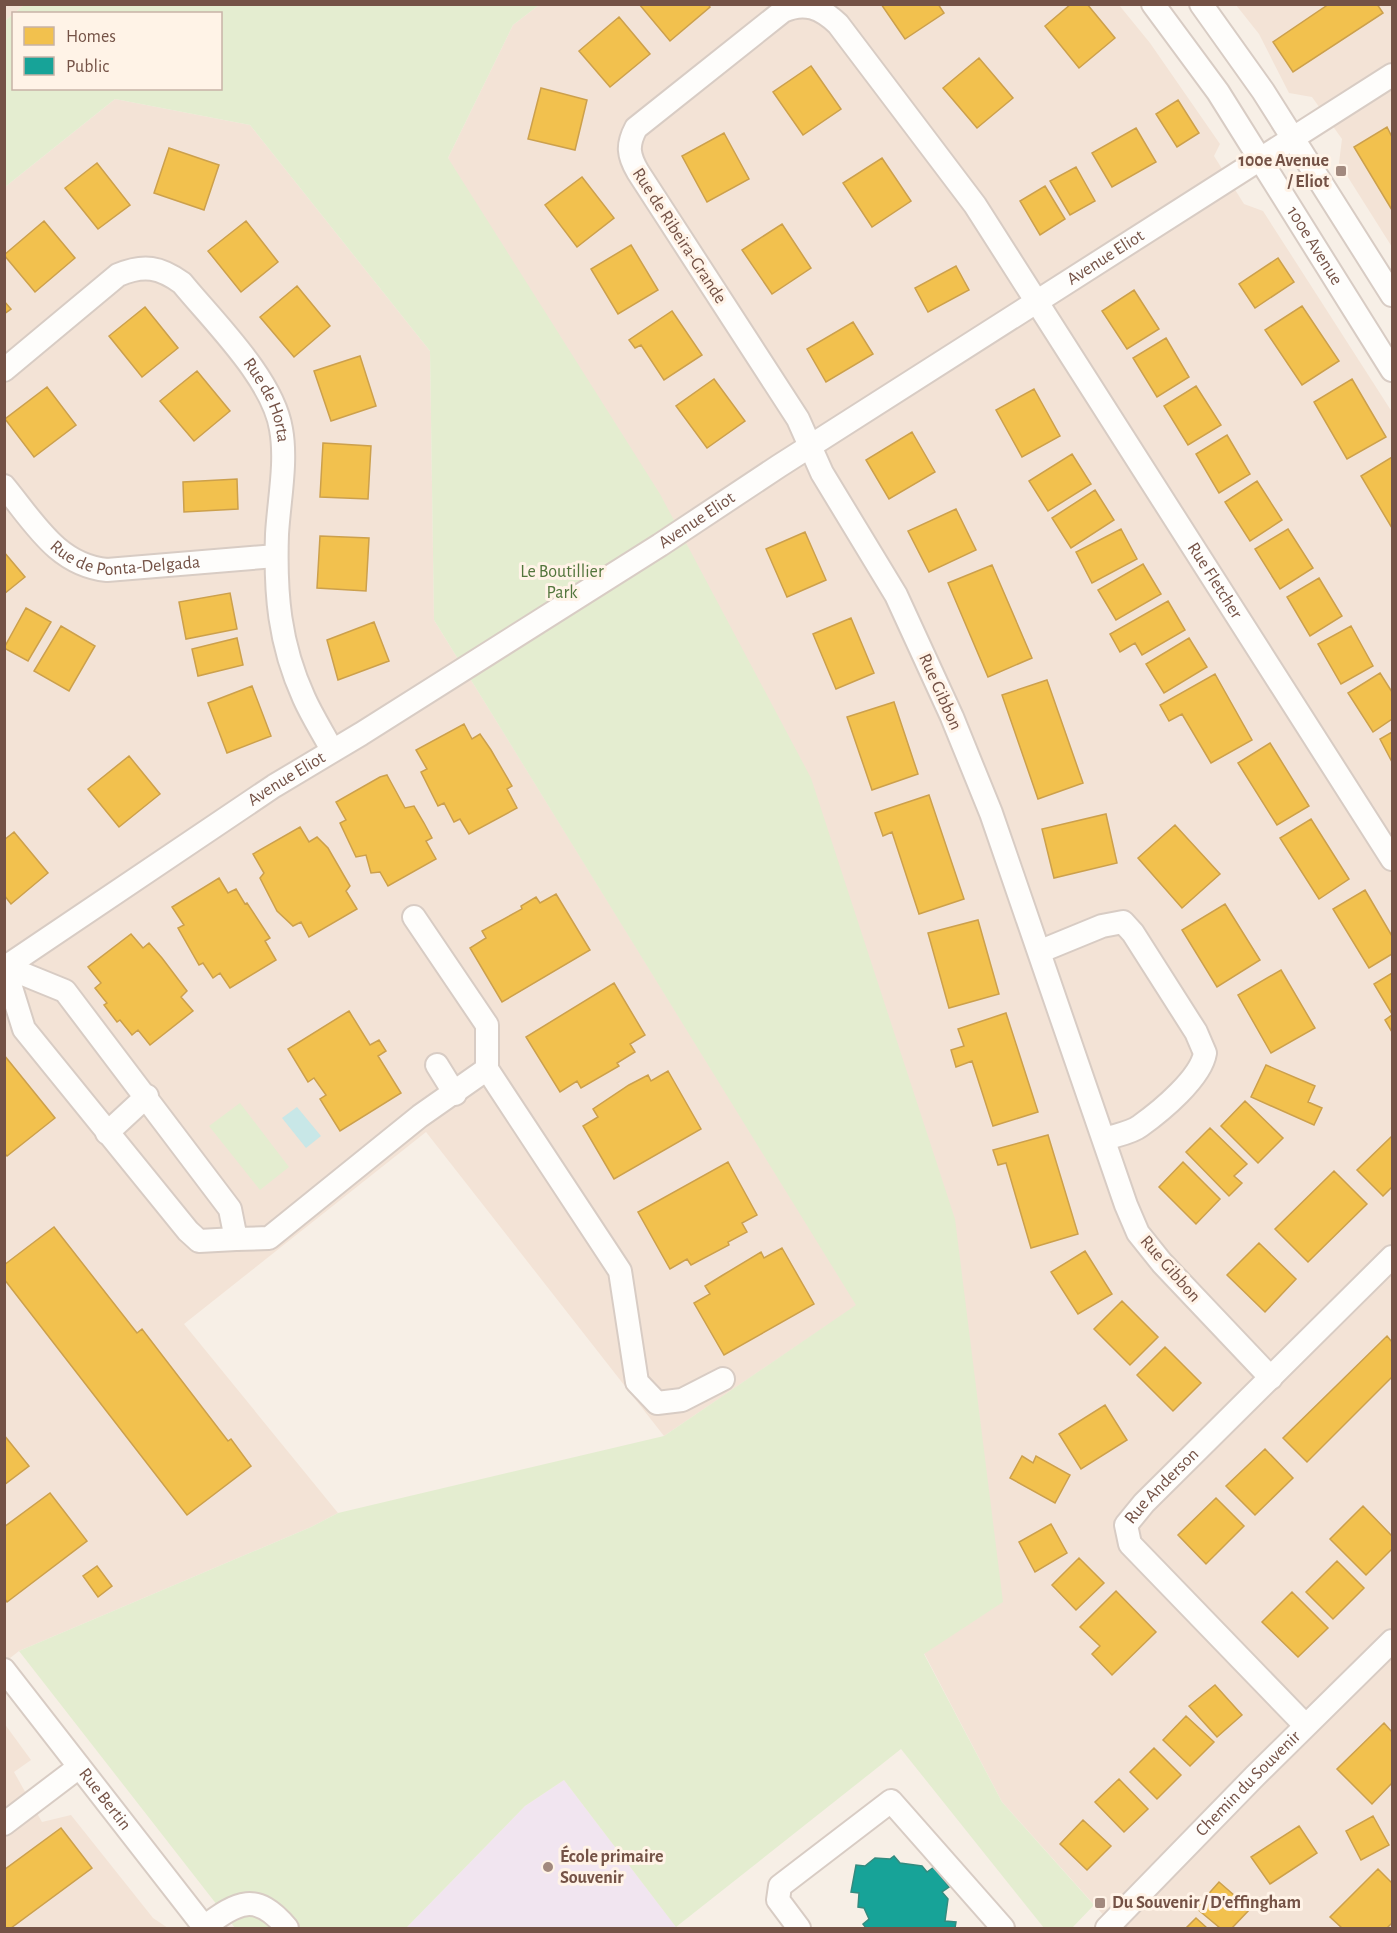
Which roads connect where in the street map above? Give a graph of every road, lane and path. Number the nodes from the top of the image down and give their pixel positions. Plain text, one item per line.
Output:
1 (1153, 4) edge
2 (1201, 4) edge
3 (1392, 75) edge
4 (1293, 138) junction
5 (1260, 158) junction
6 (1392, 295) edge
7 (1037, 303) junction
8 (4, 370) edge
9 (1392, 370) edge
10 (811, 447) junction
11 (4, 486) edge
12 (276, 556) junction
13 (332, 750) junction
14 (1392, 859) edge
15 (414, 917) dead end
16 (1041, 951) junction
17 (5, 967) edge
18 (437, 1065) dead end
19 (487, 1069) junction
20 (455, 1094) junction
21 (147, 1096) junction
22 (107, 1133) junction
23 (1105, 1139) junction
24 (236, 1239) junction
25 (1392, 1257) edge
26 (1271, 1378) junction
27 (723, 1379) dead end
28 (1392, 1641) edge
29 (4, 1670) edge
30 (1305, 1725) junction
31 (79, 1767) junction
32 (4, 1824) edge
33 (204, 1928) edge
34 (287, 1929) edge
35 (800, 1929) edge
36 (1003, 1929) edge
37 (1107, 1929) edge

1 - 5 street, 100e Avenue
2 - 4 street
3 - 4 street, Avenue Eliot
4 - 5 street, Avenue Eliot
4 - 6 street
5 - 7 street, Avenue Eliot
5 - 9 street, 100e Avenue
7 - 10 street, Avenue Eliot
7 - 10 street, Rue de Ribeira-Grande
7 - 14 street, Rue Fletcher
8 - 12 street, Rue de Horta
10 - 13 street, Avenue Eliot
10 - 16 street, Rue Gibbon
11 - 12 street, Rue de Ponta-Delgada
12 - 13 street, Rue de Horta
13 - 17 street, Avenue Eliot
15 - 19 street
16 - 23 street, Rue Gibbon
16 - 23 street
17 - 21 street
17 - 22 street
18 - 20 street
19 - 20 street
19 - 27 street
20 - 24 street
21 - 22 street
21 - 24 street
22 - 24 street
23 - 26 street, Rue Gibbon
25 - 26 street, Rue Anderson
26 - 30 street, Rue Anderson
28 - 30 street, Chemin du Souvenir
29 - 31 street, Rue Bertin
30 - 37 street, Chemin du Souvenir
31 - 32 street
31 - 33 street, Rue Bertin
33 - 34 street
35 - 36 street

